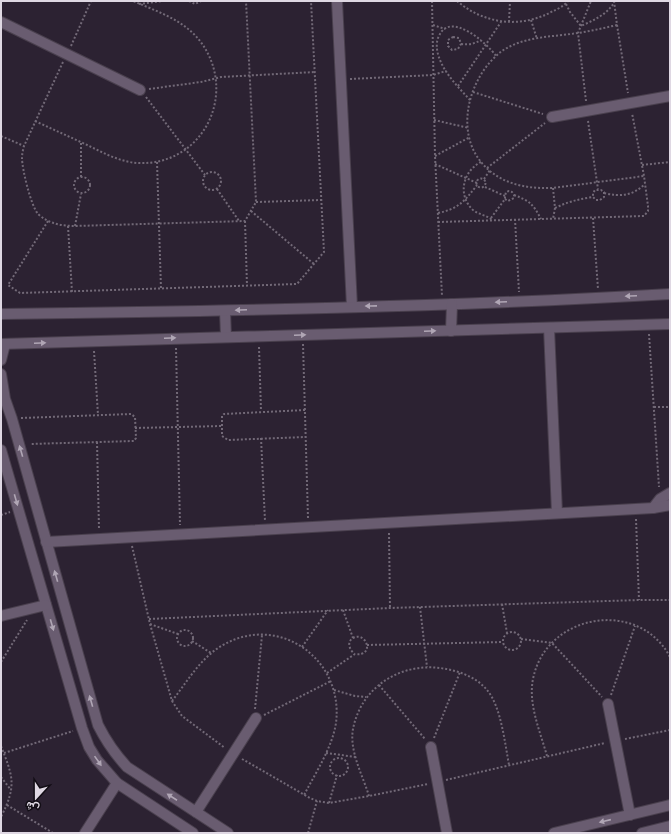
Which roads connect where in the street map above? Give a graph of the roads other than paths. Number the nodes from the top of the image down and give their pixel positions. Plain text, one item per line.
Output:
1 (337, 1) edge
2 (1, 22) edge
3 (140, 90) road end
4 (670, 96) edge
5 (552, 117) road end
6 (670, 294) edge
7 (447, 304) junction
8 (352, 307) junction
9 (225, 311) junction
10 (1, 314) edge
11 (670, 324) edge
12 (549, 328) junction
13 (452, 331) junction
14 (226, 337) junction
15 (3, 344) edge
16 (1, 360) edge
17 (1, 374) edge
18 (3, 399) edge
19 (1, 450) edge
20 (670, 493) edge
21 (670, 506) edge
22 (653, 508) junction
23 (558, 513) junction
24 (46, 542) junction
25 (46, 606) junction
26 (1, 616) edge
27 (608, 704) road end
28 (255, 719) road end
29 (103, 736) junction
30 (89, 747) junction
31 (431, 747) road end
32 (117, 783) junction
33 (670, 805) edge
34 (196, 812) junction
35 (630, 815) junction
36 (670, 826) edge
37 (85, 833) edge
38 (193, 833) edge
39 (228, 833) edge
40 (447, 833) edge
41 (554, 833) edge
42 (642, 833) edge

1 - 8 street
2 - 3 street
4 - 5 street
6 -> 7 street
7 -> 8 street
7 - 13 street
8 -> 9 street
9 - 10 street
9 - 14 street
11 - 12 street
12 - 13 street
12 - 23 street
14 -> 13 street
15 -> 14 street
15 - 16 street
17 - 18 street
24 -> 18 street
19 -> 25 street
20 - 22 street
21 - 22 street
22 - 23 street
23 - 24 street
29 -> 24 street
25 - 26 street
25 -> 30 street
27 - 35 street
28 - 34 street
29 - 30 street
34 -> 29 street
30 -> 32 street
31 - 40 street
32 - 37 street
32 - 38 street
33 - 35 street
34 - 39 street
35 -> 41 street
36 - 42 street

